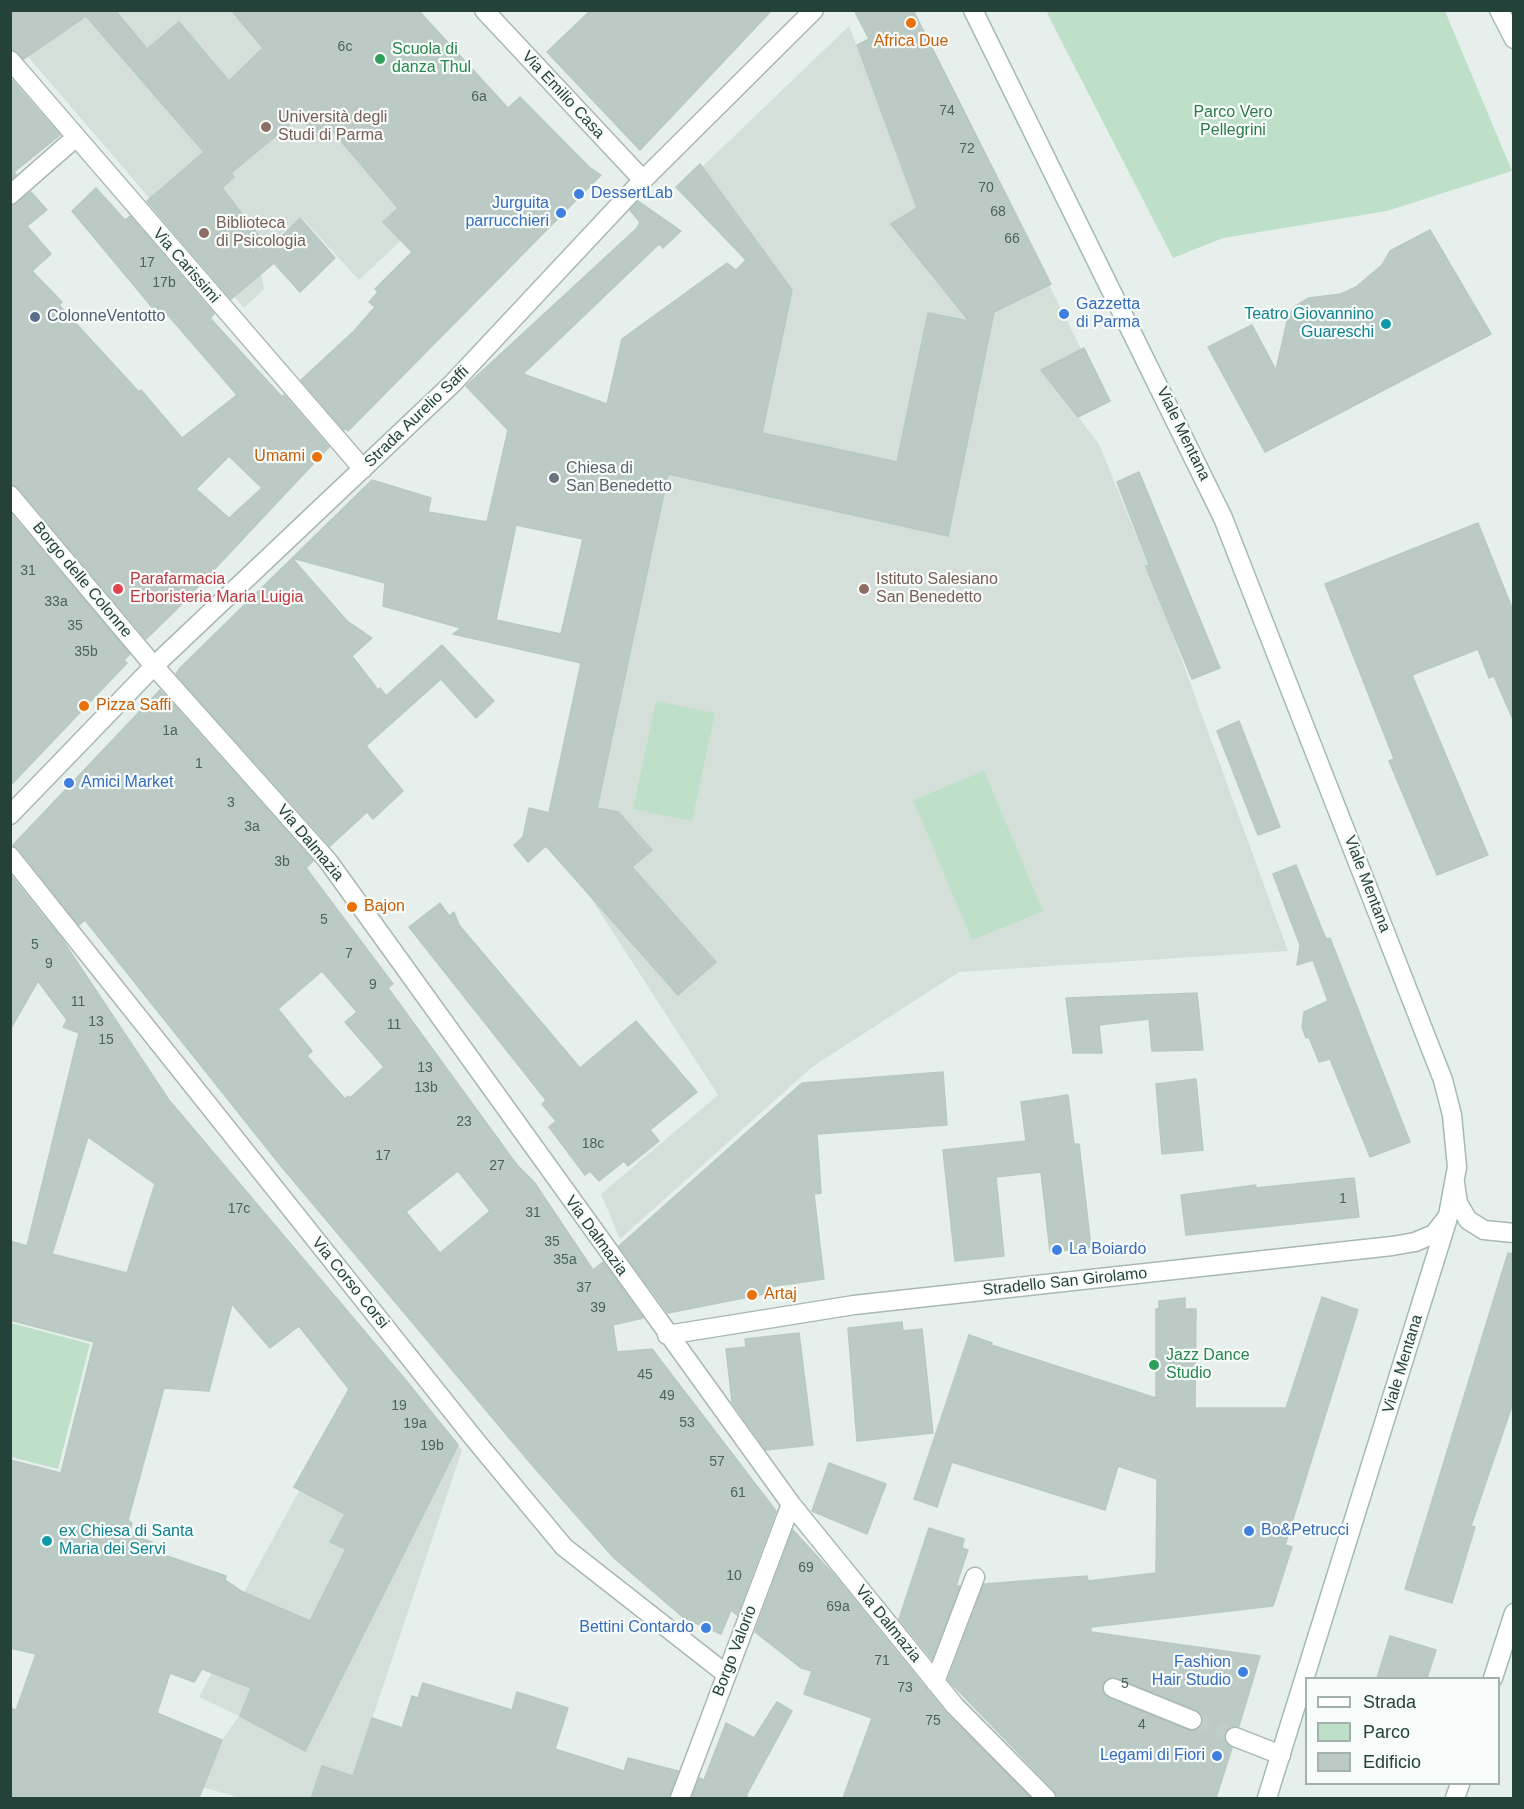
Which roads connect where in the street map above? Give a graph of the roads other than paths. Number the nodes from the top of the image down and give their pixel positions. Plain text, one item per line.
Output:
1 (484, 10) edge
2 (814, 10) edge
3 (973, 10) edge
4 (1499, 10) edge
5 (1514, 39) edge
6 (10, 60) edge
7 (75, 138) junction
8 (643, 180) junction
9 (10, 195) edge
10 (363, 469) junction
11 (10, 495) edge
12 (154, 666) junction
13 (10, 815) edge
14 (10, 856) edge
15 (1455, 1183) junction
16 (1450, 1211) junction
17 (1514, 1233) edge
18 (667, 1335) junction
19 (791, 1504) junction
20 (975, 1577) dead end
21 (1514, 1613) edge
22 (726, 1674) junction
23 (1305, 1677) edge
24 (1493, 1677) edge
25 (1305, 1678) edge
26 (935, 1682) junction
27 (1113, 1688) dead end
28 (1192, 1720) tunnel mouth
29 (1235, 1737) tunnel mouth
30 (1281, 1755) junction
31 (680, 1798) edge
32 (1046, 1798) edge
33 (1267, 1798) edge

1 - 8 street, Via Emilio Casa
2 - 8 street, Strada Aurelio Saffi
3 - 15 street, Viale Mentana
4 - 5 street
6 - 7 street, Via Carissimi
7 - 9 street
7 - 10 street, Via Carissimi
8 - 10 street, Strada Aurelio Saffi
10 - 12 street, Strada Aurelio Saffi
11 - 12 street, Borgo delle Colonne
12 - 13 street, Strada Aurelio Saffi
12 - 18 street, Via Dalmazia
14 - 22 street, Via Corso Corsi
15 - 16 street, Viale Mentana
15 - 17 street
16 - 18 street, Stradello San Girolamo
16 - 23 street, Viale Mentana
18 - 19 street, Via Dalmazia
19 - 22 street, Borgo Valorio
19 - 26 street, Via Dalmazia
20 - 26 street
21 - 24 street
22 - 31 street, Borgo Valorio
25 - 30 street, Viale Mentana
26 - 32 street, Via Dalmazia
27 - 28 street
29 - 30 street
30 - 33 street, Viale Mentana

